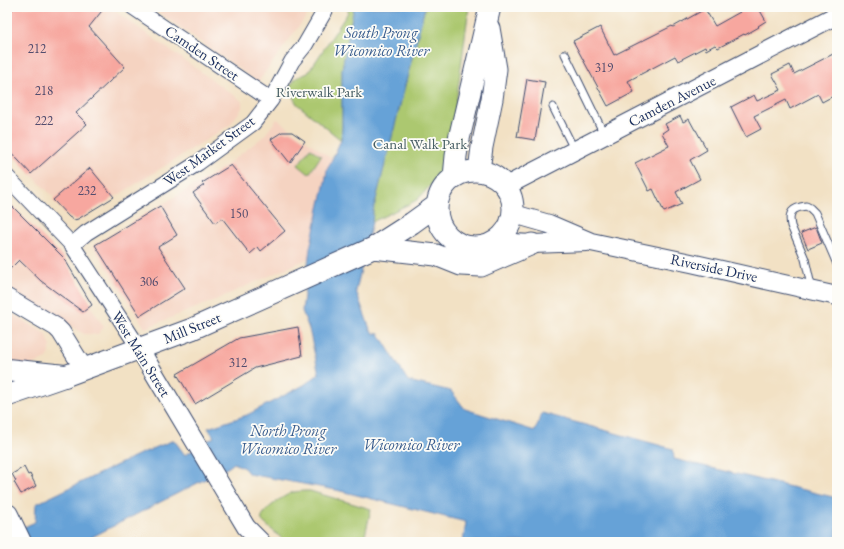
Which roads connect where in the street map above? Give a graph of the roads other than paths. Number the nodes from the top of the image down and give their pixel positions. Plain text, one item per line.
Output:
1 (133, 7) edge
2 (327, 7) edge
3 (488, 13) edge
4 (837, 15) edge
5 (565, 54) dead end
6 (271, 100) junction
7 (553, 107) dead end
8 (605, 136) junction
9 (575, 151) junction
10 (479, 171) junction
11 (7, 177) edge
12 (454, 177) junction
13 (506, 186) junction
14 (437, 205) junction
15 (514, 214) junction
16 (496, 242) junction
17 (591, 242) junction
18 (532, 244) junction
19 (72, 245) junction
20 (463, 246) junction
21 (370, 250) junction
22 (837, 264) edge
23 (812, 290) junction
24 (837, 296) edge
25 (7, 298) edge
26 (139, 348) junction
27 (7, 370) edge
28 (74, 373) junction
29 (7, 396) edge
30 (7, 514) edge
31 (20, 542) edge
32 (261, 542) edge

1 - 6 street, Camden Street
2 - 6 street, West Market Street
3 - 10 main road
3 - 12 main road
4 - 8 street, Camden Avenue
5 - 8 lane
6 - 19 street, West Market Street
7 - 9 lane
8 - 9 street, Camden Avenue
9 - 13 street, Camden Avenue
10 - 12 main road
10 - 13 main road
11 - 19 street, West Main Street
12 - 14 main road
13 - 15 main road
14 - 20 main road
14 - 21 main road, Mill Street
15 - 16 main road
15 - 17 street, Riverside Drive
16 - 18 street, Riverside Drive
16 - 20 main road
17 - 18 street, Riverside Drive
17 - 23 street, Riverside Drive
18 - 21 main road
19 - 26 street, West Main Street
20 - 21 main road, Mill Street
21 - 26 main road, Mill Street
22 - 23 lane
23 - 24 street, Riverside Drive
25 - 28 street
26 - 28 main road, Mill Street
26 - 32 street, West Main Street
27 - 28 main road
28 - 29 main road, Mill Street
30 - 31 main road

